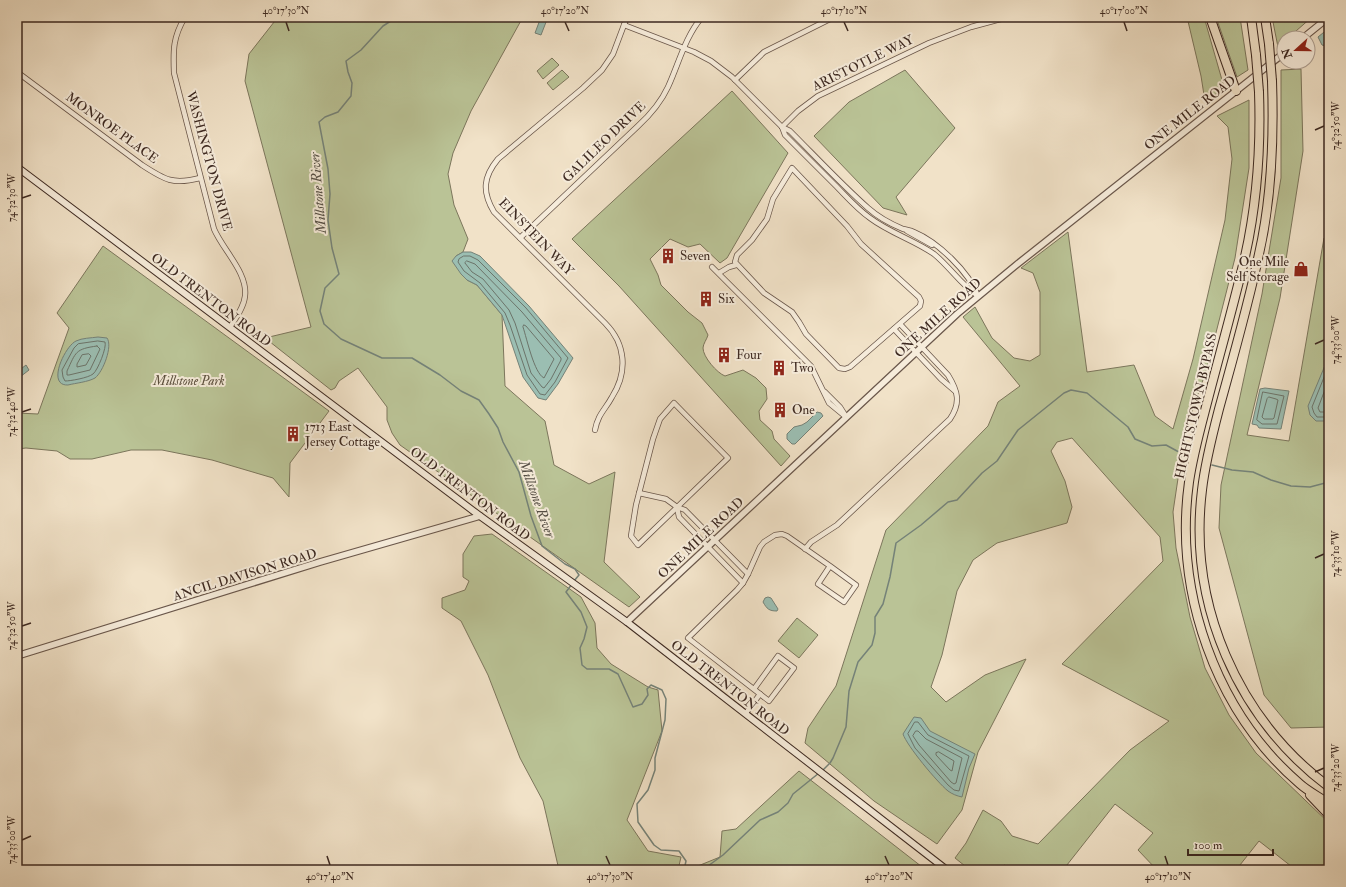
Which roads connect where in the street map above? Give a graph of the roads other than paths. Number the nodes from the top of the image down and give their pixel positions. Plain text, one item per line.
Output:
1 (185, 17) edge
2 (627, 17) edge
3 (702, 17) edge
4 (834, 17) edge
5 (1008, 17) edge
6 (1210, 17) edge
7 (1251, 17) edge
8 (1265, 17) edge
9 (1329, 17) edge
10 (992, 19) edge
11 (624, 24) junction
12 (1313, 30) edge
13 (684, 48) junction
14 (1276, 59) edge
15 (17, 72) edge
16 (735, 80) junction
17 (1236, 91) junction
18 (782, 127) junction
19 (17, 167) edge
20 (200, 178) junction
21 (520, 238) junction
22 (736, 265) junction
23 (712, 267) dead end
24 (718, 274) junction
25 (978, 296) junction
26 (900, 324) junction
27 (230, 327) junction
28 (894, 329) junction
29 (922, 346) junction
30 (915, 352) junction
31 (955, 391) junction
32 (846, 417) junction
33 (595, 430) dead end
34 (639, 493) junction
35 (677, 508) junction
36 (480, 516) junction
37 (715, 540) junction
38 (708, 547) junction
39 (805, 548) junction
40 (830, 566) junction
41 (748, 574) junction
42 (743, 583) junction
43 (627, 622) junction
44 (17, 656) edge
45 (754, 689) junction
46 (760, 694) junction
47 (746, 713) junction
48 (1301, 786) junction
49 (1329, 787) edge
50 (1329, 804) edge
51 (1329, 814) edge
52 (947, 870) edge

1 - 20 street, WASHINGTON DRIVE
2 - 11 street, EINSTEIN WAY
3 - 13 street, GALILEO DRIVE
4 - 16 street
5 - 10 street, ARISTOTLE WAY
6 - 17 highway
7 - 48 highway, HIGHTSTOWN BYPASS, bridge
8 - 49 highway, HIGHTSTOWN BYPASS, bridge
9 - 12 street
10 - 18 street, ARISTOTLE WAY
11 - 13 street
11 - 21 street, EINSTEIN WAY
13 - 16 street
13 - 21 street, GALILEO DRIVE
14 - 17 street, ONE MILE ROAD
15 - 20 street, MONROE PLACE
16 - 18 street
17 - 25 street, ONE MILE ROAD
18 - 25 street
18 - 25 street
19 - 27 main road, OLD TRENTON ROAD
20 - 27 street, WASHINGTON DRIVE
21 - 33 street, EINSTEIN WAY
22 - 24 street
22 - 26 street
22 - 28 street
23 - 24 street
24 - 32 street
25 - 29 street, ONE MILE ROAD
26 - 28 street
26 - 29 street
27 - 36 main road, OLD TRENTON ROAD
28 - 30 street
29 - 30 street, ONE MILE ROAD
29 - 31 street
30 - 31 street
30 - 32 street, ONE MILE ROAD
31 - 39 street
32 - 37 street, ONE MILE ROAD
34 - 35 street
34 - 35 street
34 - 35 street
35 - 37 street
35 - 38 street
36 - 43 main road, OLD TRENTON ROAD
36 - 44 street, ANCIL DAVISON ROAD
37 - 38 street, ONE MILE ROAD
37 - 41 street
38 - 42 street
38 - 43 street, ONE MILE ROAD
39 - 40 street
39 - 41 street
40 - 40 street
41 - 42 street
42 - 45 street
43 - 47 main road, OLD TRENTON ROAD
45 - 46 street
45 - 46 street
46 - 47 street
47 - 52 main road, OLD TRENTON ROAD
48 - 50 highway, HIGHTSTOWN BYPASS
48 - 51 highway

